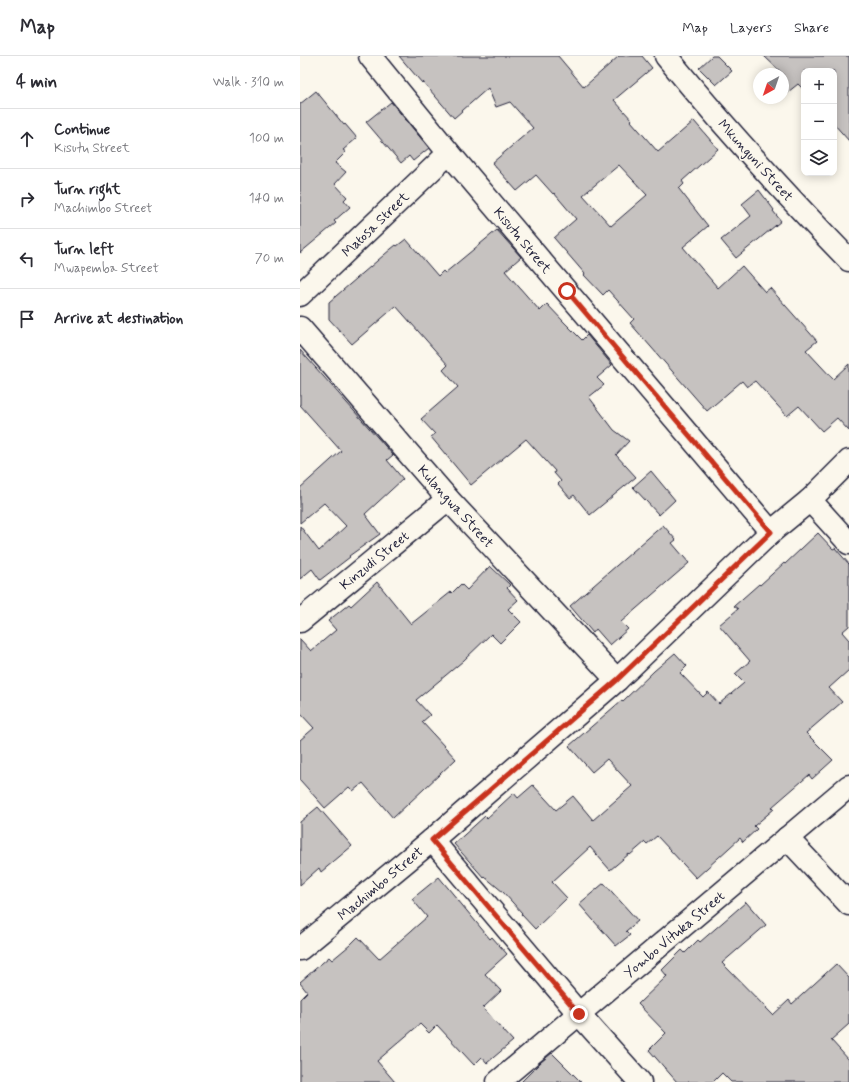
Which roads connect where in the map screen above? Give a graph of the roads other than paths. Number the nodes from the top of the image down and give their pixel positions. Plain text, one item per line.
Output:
1 (370, 56) edge
2 (666, 56) edge
3 (450, 153) junction
4 (849, 260) edge
5 (300, 295) edge
6 (300, 328) edge
7 (849, 461) edge
8 (448, 499) junction
9 (810, 500) junction
10 (771, 532) junction
11 (849, 543) edge
12 (300, 621) edge
13 (617, 680) junction
14 (849, 786) edge
15 (787, 838) junction
16 (432, 840) junction
17 (849, 904) edge
18 (300, 949) edge
19 (579, 1014) junction
20 (498, 1082) edge
21 (640, 1082) edge

1 - 3 street, Kisutu Street
2 - 4 street, Mkunguni Street
3 - 5 street, Matosa Street
3 - 10 street, Kisutu Street
6 - 8 street, Kulangwa Street
7 - 9 street, Machimbo Street
8 - 12 street, Kinzudi Street
8 - 13 street, Kulangwa Street
9 - 10 street, Machimbo Street
9 - 11 street
10 - 13 street, Machimbo Street
13 - 16 street, Machimbo Street
14 - 15 street, Yombo Vituka Street
15 - 17 street
15 - 19 street, Yombo Vituka Street
16 - 18 street, Machimbo Street
16 - 19 street
19 - 20 street, Yombo Vituka Street
19 - 21 street

